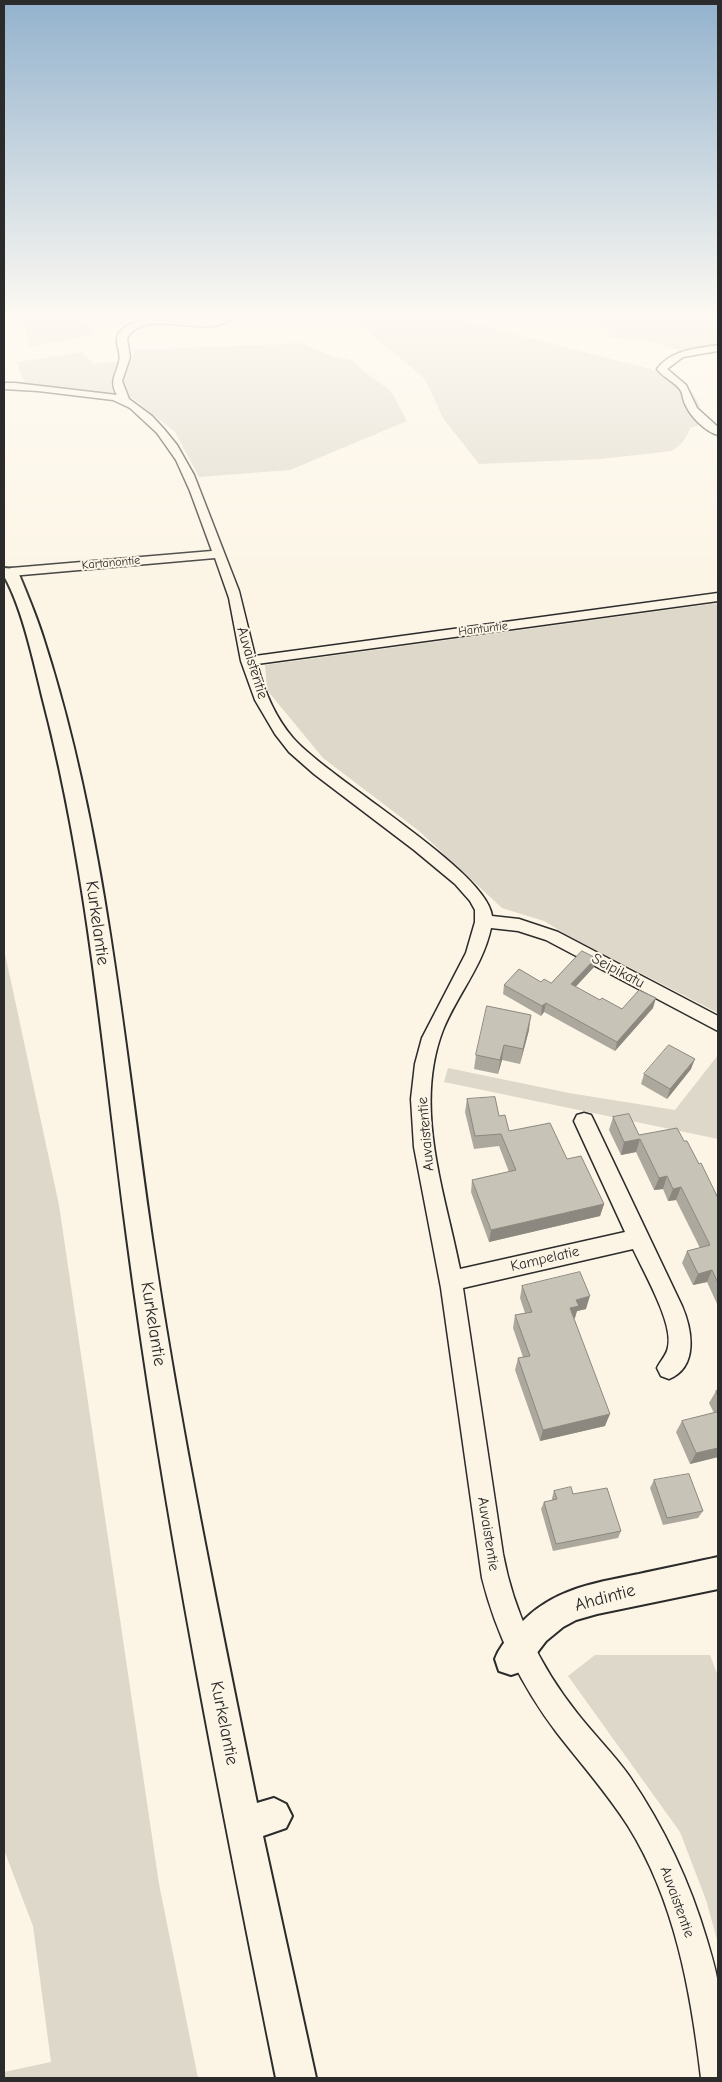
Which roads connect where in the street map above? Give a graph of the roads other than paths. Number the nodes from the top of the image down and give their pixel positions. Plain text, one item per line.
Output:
1 (144, 416) edge
2 (700, 416) edge
3 (718, 432) edge
4 (218, 554) junction
5 (7, 572) edge
6 (718, 597) edge
7 (248, 661) junction
8 (485, 920) junction
9 (718, 1024) edge
10 (584, 1121) dead end
11 (638, 1238) junction
12 (451, 1281) junction
13 (669, 1368) dead end
14 (718, 1573) edge
15 (515, 1654) junction
16 (296, 2078) edge
17 (717, 2078) edge

1 - 4 street, Auvaistentie
2 - 3 street
4 - 5 street, Kartanontie
4 - 7 street, Auvaistentie
5 - 16 street, Kurkelantie
6 - 7 street, Hantuntie
7 - 8 street, Auvaistentie
8 - 9 street, Seipikatu
8 - 12 street, Auvaistentie
10 - 11 street
11 - 12 street, Kampelatie
11 - 13 street
12 - 15 street, Auvaistentie
14 - 15 street, Ahdintie
15 - 17 street, Auvaistentie

